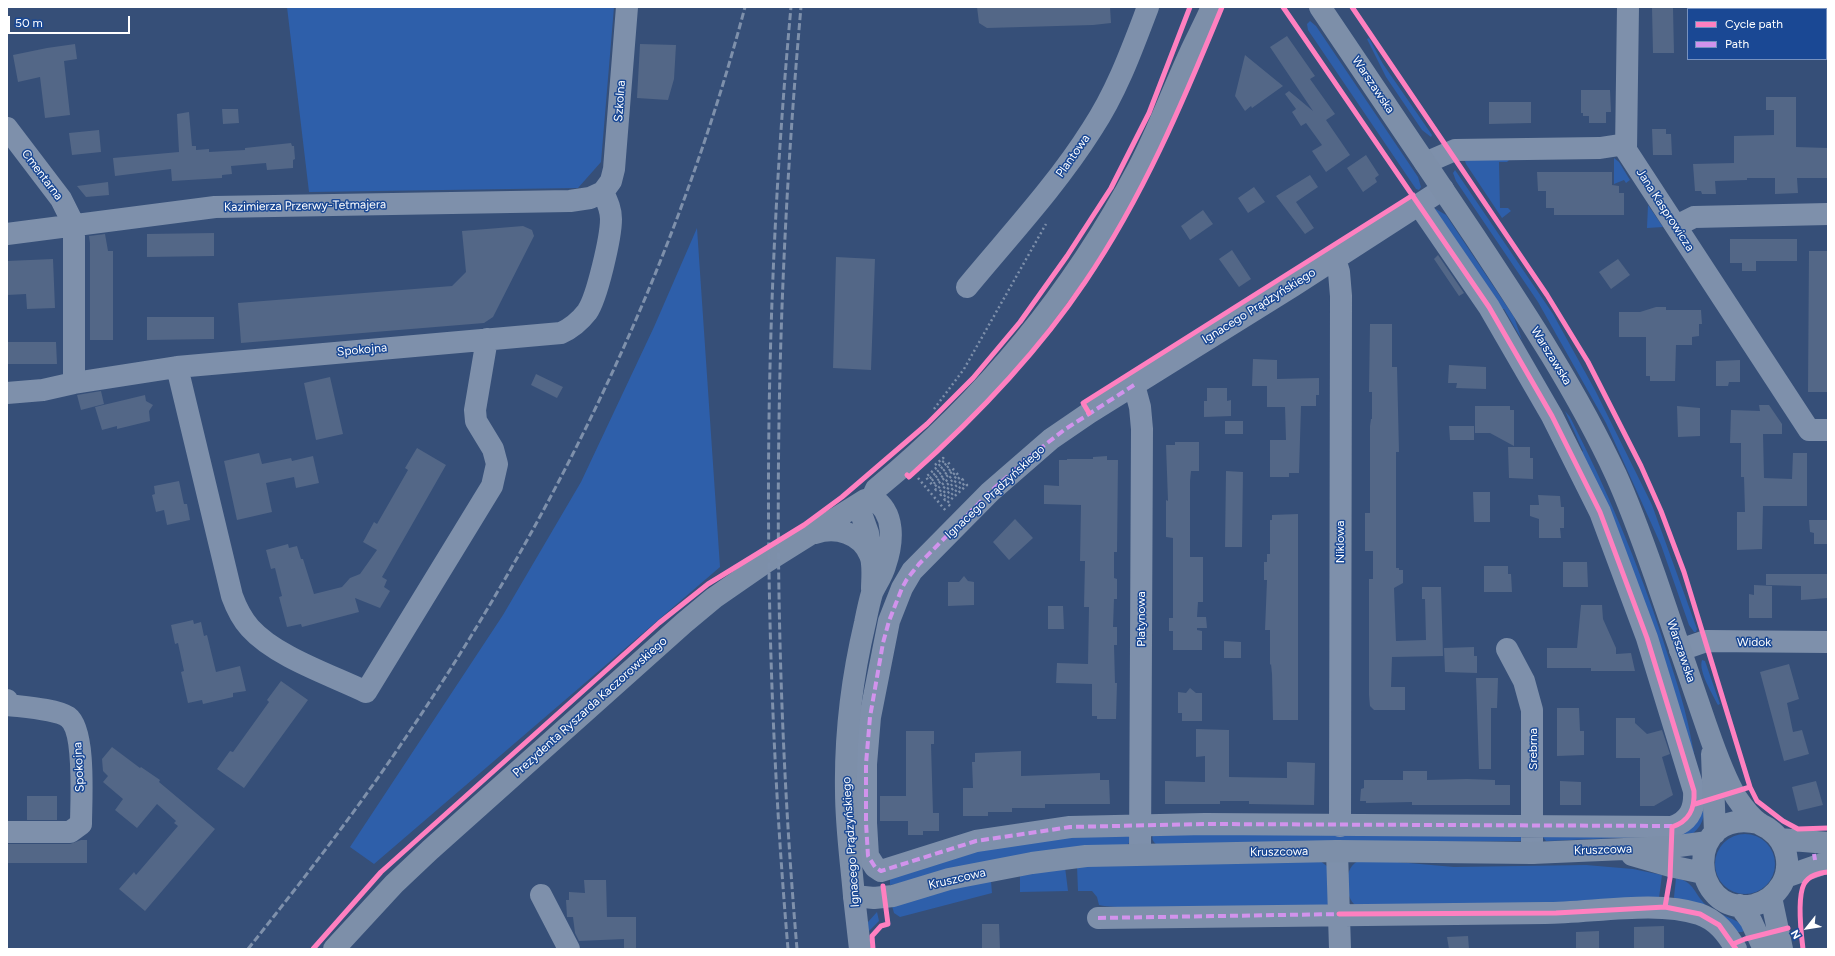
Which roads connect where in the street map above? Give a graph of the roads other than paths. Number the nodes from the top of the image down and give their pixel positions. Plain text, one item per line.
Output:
1 (627, 7) edge
2 (1148, 7) edge
3 (1201, 7) edge
4 (1212, 7) edge
5 (1320, 7) edge
6 (1628, 7) edge
7 (1189, 54) junction
8 (7, 128) edge
9 (1626, 144) junction
10 (1425, 163) junction
11 (1443, 189) junction
12 (603, 192) junction
13 (1419, 205) junction
14 (1828, 214) edge
15 (74, 224) junction
16 (1676, 226) junction
17 (7, 234) edge
18 (1335, 259) junction
19 (967, 287) dead end
20 (487, 339) junction
21 (177, 367) junction
22 (74, 383) junction
23 (1134, 385) junction
24 (7, 393) edge
25 (1828, 430) edge
26 (865, 501) junction
27 (812, 534) junction
28 (871, 556) junction
29 (872, 593) junction
30 (1828, 642) edge
31 (1507, 649) dead end
32 (1680, 650) junction
33 (7, 700) edge
34 (1711, 741) junction
35 (1759, 823) junction
36 (1139, 825) junction
37 (1532, 825) junction
38 (1340, 826) junction
39 (7, 832) edge
40 (1711, 838) junction
41 (1779, 839) junction
42 (1828, 843) edge
43 (1615, 850) junction
44 (1337, 851) junction
45 (1532, 853) junction
46 (1140, 854) junction
47 (1828, 862) edge
48 (1703, 873) junction
49 (1785, 877) junction
50 (541, 895) dead end
51 (854, 896) junction
52 (1771, 897) junction
53 (1739, 905) junction
54 (1339, 914) junction
55 (1098, 918) dead end
56 (334, 949) edge
57 (569, 949) edge
58 (860, 949) edge
59 (1340, 949) edge
60 (1736, 949) edge
61 (1764, 949) edge
62 (1782, 949) edge

1 - 12 street, Szkolna
2 - 19 street, Plantowa
3 - 7 main road
4 - 7 main road
5 - 10 main road, Warszawska
6 - 9 street
7 - 26 main road
8 - 15 street, Cmentarna
9 - 10 street
9 - 16 street, Jana Kasprowicza
10 - 11 main road, Warszawska
11 - 13 street, Ignacego Prądzyńskiego
11 - 32 main road, Warszawska
12 - 15 street, Kazimierza Przerwy-Tetmajera
12 - 20 street, Spokojna
13 - 18 street, Ignacego Prądzyńskiego
13 - 37 street
14 - 16 street
15 - 17 street, Kazimierza Przerwy-Tetmajera
15 - 22 street
16 - 25 street, Jana Kasprowicza
18 - 23 street, Ignacego Prądzyńskiego
18 - 38 street, Niklowa
20 - 21 street, Spokojna
20 - 21 street
21 - 22 street, Spokojna
22 - 24 street, Spokojna
23 - 36 street, Platynowa
23 - 36 street, Ignacego Prądzyńskiego
26 - 27 main road, Prezydenta Ryszarda Kaczorowskiego
26 - 28 main road, Ignacego Prądzyńskiego
26 - 29 main road, Ignacego Prądzyńskiego
27 - 28 main road
27 - 56 main road, Prezydenta Ryszarda Kaczorowskiego
28 - 29 main road, Ignacego Prądzyńskiego
29 - 51 main road, Ignacego Prądzyńskiego
30 - 32 street, Widok
31 - 37 street, Srebrna
32 - 34 main road, Warszawska
33 - 39 street, Spokojna
34 - 35 main road, Warszawska
34 - 40 main road, Warszawska
35 - 40 main road
35 - 41 main road
36 - 38 street
36 - 46 street, Platynowa
37 - 38 street
37 - 45 street, Srebrna
40 - 43 main road, Kruszcowa
40 - 48 main road
41 - 42 main road
41 - 49 main road
43 - 45 main road, Kruszcowa
43 - 48 main road
44 - 45 main road, Kruszcowa
44 - 46 main road, Kruszcowa
44 - 54 street
46 - 51 main road, Kruszcowa
47 - 49 main road
48 - 53 main road
49 - 52 main road
50 - 57 street
51 - 58 street, Ignacego Prądzyńskiego
52 - 53 main road
52 - 62 main road
53 - 61 main road
54 - 55 street
54 - 59 street
54 - 60 street

